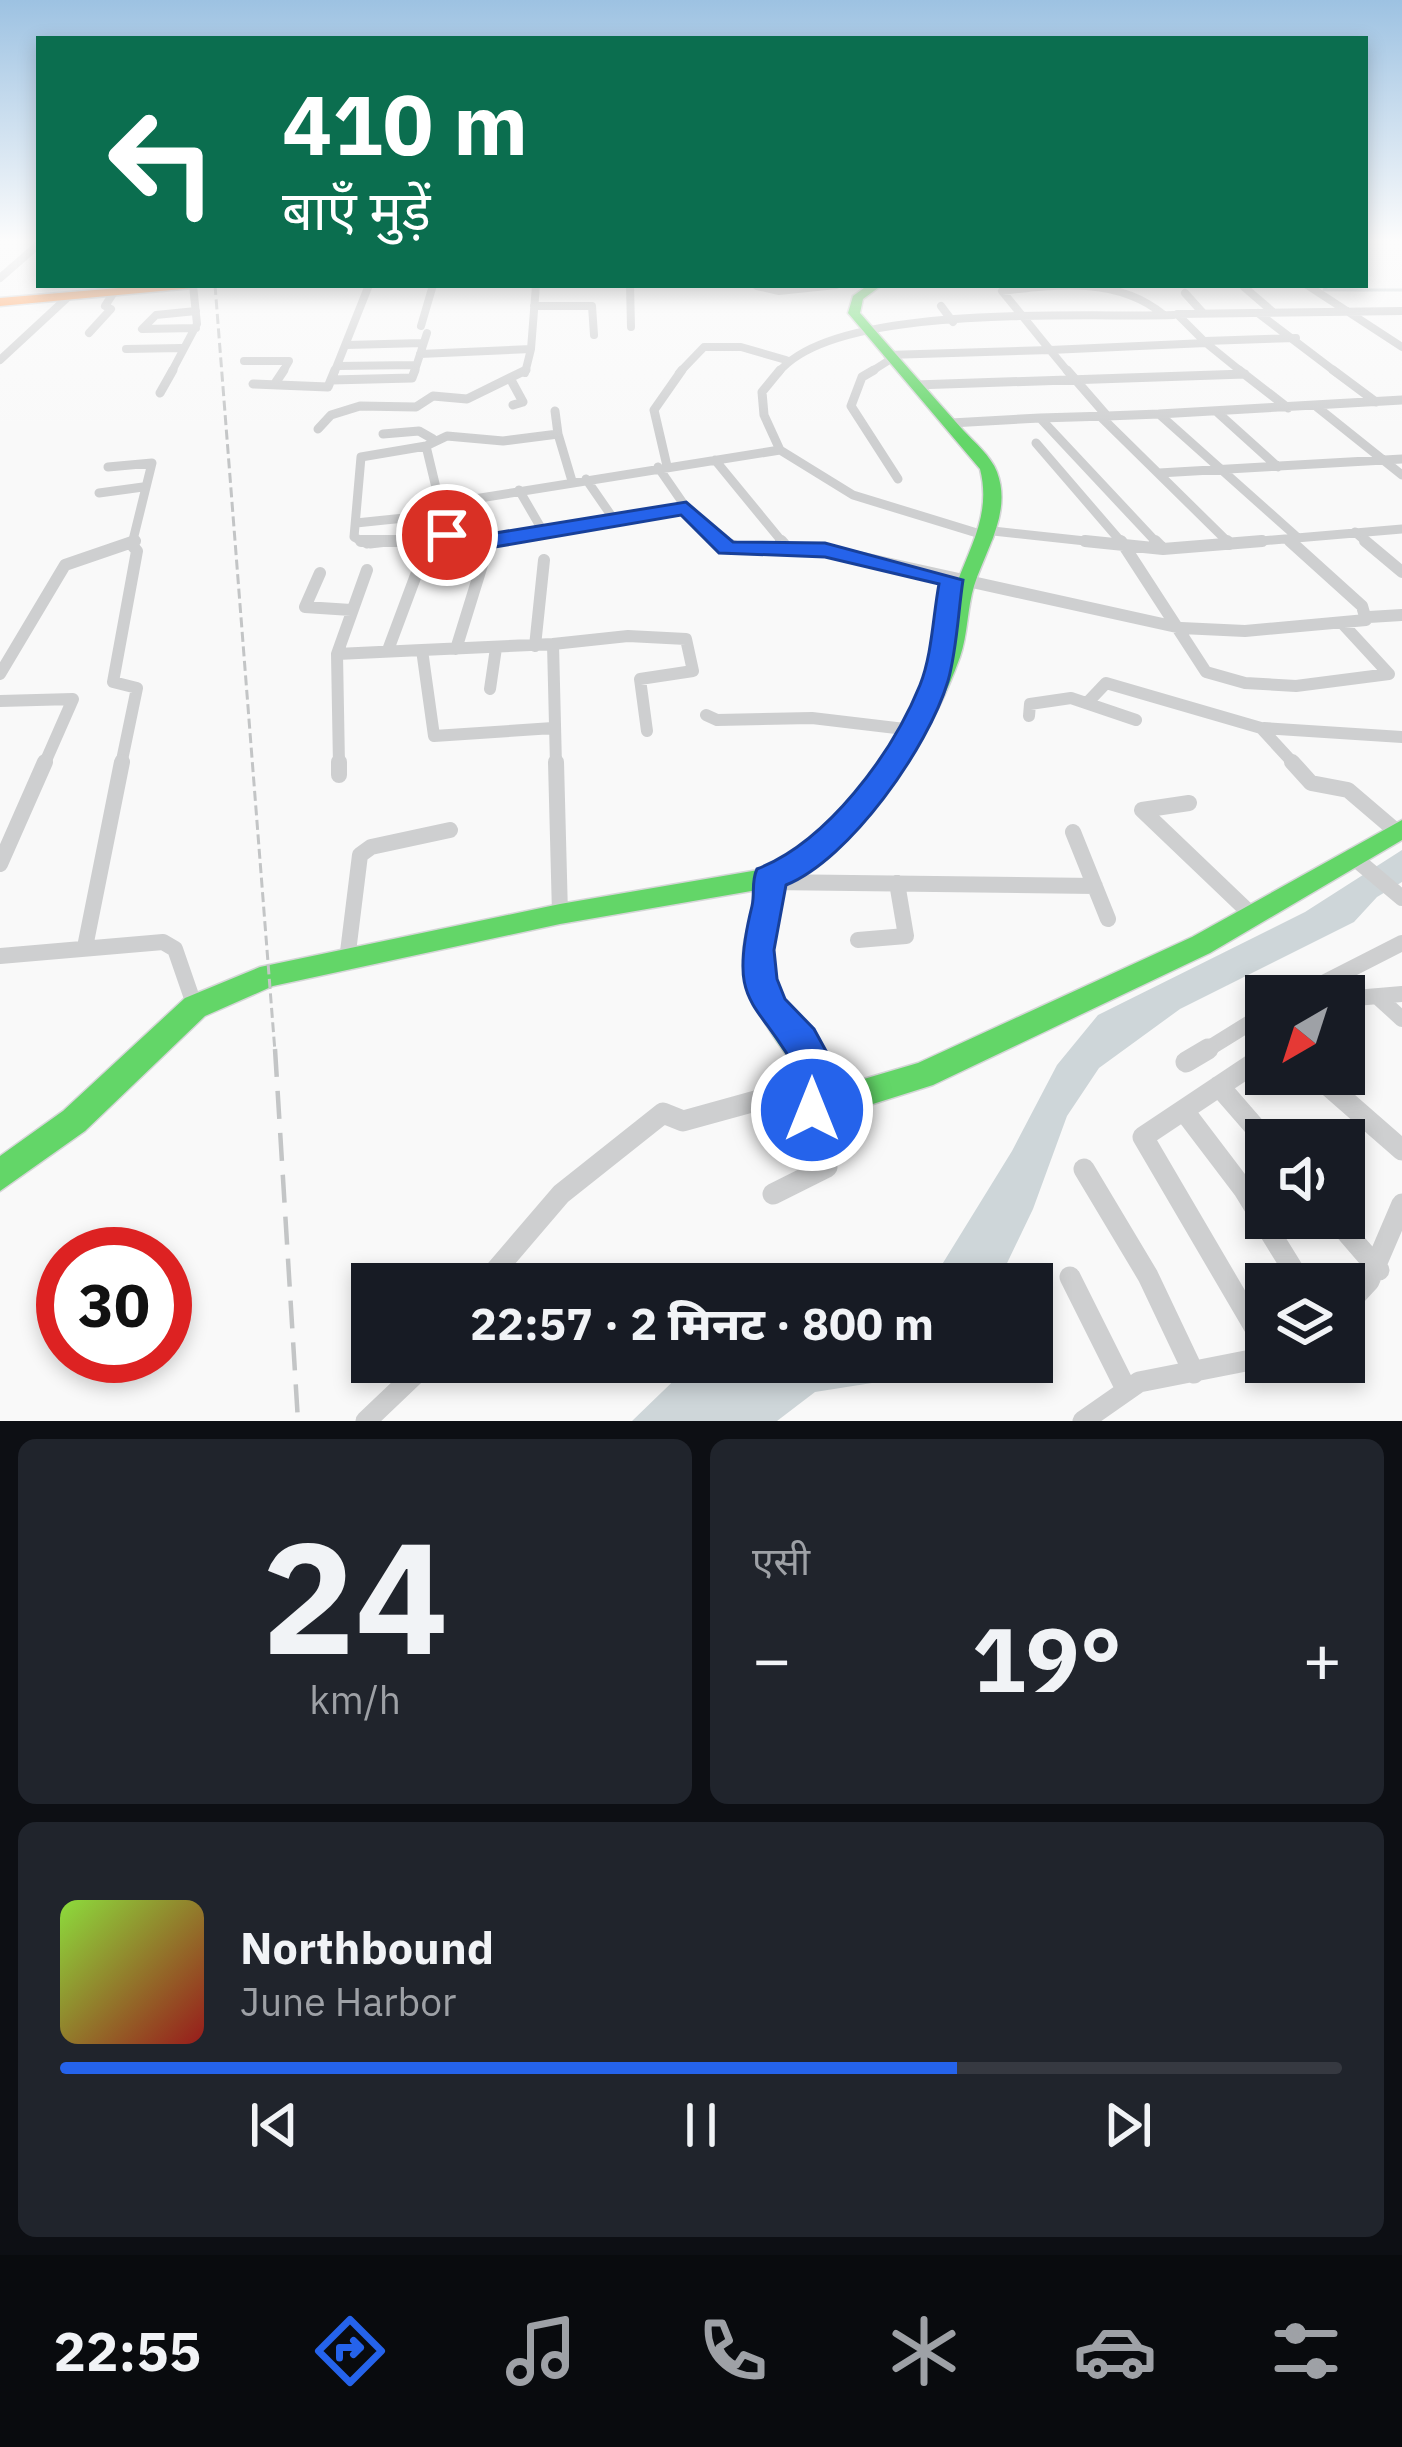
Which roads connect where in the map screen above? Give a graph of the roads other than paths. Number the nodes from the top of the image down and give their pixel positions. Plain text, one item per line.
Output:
1 (54, 305) edge
2 (105, 305) edge
3 (195, 305) edge
4 (361, 305) edge
5 (429, 305) edge
6 (630, 305) edge
7 (853, 305) edge
8 (1013, 305) edge
9 (1088, 305) edge
10 (1152, 305) edge
11 (1196, 305) edge
12 (1265, 305) edge
13 (1337, 305) edge
14 (534, 306) joint
15 (941, 307) dead end
16 (196, 311) junction
17 (1345, 311) junction
18 (1273, 312) junction
19 (1402, 312) edge
20 (1203, 313) junction
21 (1258, 313) junction
22 (1169, 315) junction
23 (1099, 316) junction
24 (1023, 319) junction
25 (953, 322) junction
26 (631, 327) dead end
27 (196, 328) junction
28 (865, 328) junction
29 (88, 333) dead end
30 (594, 334) dead end
31 (1296, 338) junction
32 (423, 339) junction
33 (1205, 342) junction
34 (346, 345) junction
35 (1402, 346) edge
36 (181, 348) junction
37 (126, 349) dead end
38 (531, 349) junction
39 (1050, 350) junction
40 (889, 357) junction
41 (0, 360) edge
42 (786, 360) junction
43 (244, 361) dead end
44 (416, 365) junction
45 (337, 366) junction
46 (1245, 374) junction
47 (331, 380) junction
48 (511, 380) junction
49 (1078, 380) junction
50 (253, 384) dead end
51 (274, 385) junction
52 (915, 386) junction
53 (160, 393) dead end
54 (1402, 400) edge
55 (1376, 402) junction
56 (513, 405) dead end
57 (1317, 407) junction
58 (1288, 408) junction
59 (556, 411) dead end
60 (1217, 412) junction
61 (1159, 414) junction
62 (1104, 416) junction
63 (1040, 418) junction
64 (951, 423) junction
65 (318, 429) dead end
66 (383, 434) dead end
67 (558, 434) junction
68 (430, 442) junction
69 (1036, 443) dead end
70 (780, 450) junction
71 (1402, 459) edge
72 (715, 460) junction
73 (1382, 460) junction
74 (662, 466) junction
75 (108, 467) dead end
76 (1279, 467) junction
77 (1217, 470) junction
78 (1159, 473) junction
79 (1402, 475) edge
80 (586, 479) junction
81 (898, 479) dead end
82 (572, 482) junction
83 (143, 487) junction
84 (519, 490) junction
85 (99, 493) dead end
86 (686, 508) junction
87 (446, 509) junction
88 (615, 521) junction
89 (356, 523) junction
90 (1402, 529) edge
91 (1355, 532) junction
92 (544, 533) junction
93 (992, 534) junction
94 (447, 535) junction
95 (1292, 538) junction
96 (1230, 544) junction
97 (132, 545) junction
98 (788, 549) junction
99 (1123, 549) junction
100 (1163, 549) junction
101 (544, 560) dead end
102 (482, 565) dead end
103 (367, 570) dead end
104 (1402, 572) edge
105 (320, 573) dead end
106 (416, 575) dead end
107 (959, 582) junction
108 (351, 610) junction
109 (1402, 615) edge
110 (1369, 617) junction
111 (1342, 622) junction
112 (1181, 628) junction
113 (553, 644) junction
114 (535, 646) junction
115 (496, 648) junction
116 (388, 650) junction
117 (422, 650) junction
118 (456, 650) junction
119 (337, 654) junction
120 (1396, 673) edge
121 (0, 674) edge
122 (490, 689) dead end
123 (0, 701) edge
124 (1088, 702) junction
125 (706, 715) dead end
126 (1029, 716) dead end
127 (1136, 720) dead end
128 (553, 728) junction
129 (1262, 728) junction
130 (913, 730) junction
131 (647, 731) dead end
132 (1402, 737) edge
133 (339, 775) dead end
134 (1190, 803) dead end
135 (450, 830) dead end
136 (1399, 830) edge
137 (1073, 832) dead end
138 (1357, 860) junction
139 (0, 864) edge
140 (769, 880) junction
141 (897, 883) junction
142 (1095, 886) junction
143 (1401, 897) edge
144 (560, 914) junction
145 (1254, 917) junction
146 (1108, 919) dead end
147 (858, 940) dead end
148 (1402, 943) edge
149 (85, 947) junction
150 (0, 956) edge
151 (347, 960) junction
152 (1339, 975) edge
153 (1402, 994) edge
154 (1365, 998) edge
155 (1379, 998) junction
156 (195, 1007) junction
157 (1402, 1019) edge
158 (1245, 1026) edge
159 (1186, 1062) dead end
160 (1245, 1068) edge
161 (821, 1083) junction
162 (1219, 1086) junction
163 (1339, 1095) edge
164 (1184, 1111) junction
165 (1248, 1119) edge
166 (1402, 1150) edge
167 (1084, 1169) dead end
168 (0, 1175) edge
169 (773, 1194) dead end
170 (1402, 1204) edge
171 (1352, 1239) edge
172 (502, 1263) edge
173 (1289, 1263) edge
174 (1379, 1270) junction
175 (1070, 1276) dead end
176 (1365, 1285) edge
177 (1245, 1311) edge
178 (1245, 1362) edge
179 (1194, 1373) junction
180 (406, 1383) edge
181 (1126, 1389) junction
182 (366, 1421) edge
183 (1083, 1421) edge

1 - 41 street
2 - 29 street
3 - 16 street
4 - 34 street
5 - 32 street
6 - 26 street
7 - 28 street
8 - 24 street
9 - 23 street
10 - 22 street
11 - 20 street
12 - 18 street
13 - 17 street
14 - 30 street
14 - 38 street
15 - 25 street
16 - 27 street
16 - 27 street
17 - 18 street
17 - 19 street
17 - 35 street
18 - 21 street
20 - 21 street
20 - 22 street
21 - 31 street
22 - 23 street
22 - 33 street
23 - 24 street
24 - 25 street
24 - 39 street
25 - 28 street
27 - 36 street
28 - 40 street
28 - 42 street
31 - 33 street
31 - 55 street
32 - 34 street
32 - 38 street
32 - 44 street
33 - 39 street
33 - 46 street
34 - 45 street
36 - 37 street
36 - 53 street
38 - 48 street
39 - 40 street
39 - 49 street
40 - 52 street
40 - 81 street
42 - 70 street
42 - 74 street
43 - 51 street
44 - 45 street
44 - 47 street
45 - 47 street
46 - 49 street
46 - 58 street
47 - 51 street
48 - 56 street
48 - 65 street
49 - 52 street
49 - 62 street
50 - 51 street
52 - 64 street
54 - 55 street
55 - 57 street
57 - 58 street
57 - 73 street
58 - 60 street
59 - 67 street
60 - 61 street
60 - 76 street
61 - 62 street
61 - 77 street
62 - 63 street
62 - 78 street
63 - 64 street
63 - 100 street
64 - 93 street
66 - 68 street
67 - 68 street
67 - 82 street
68 - 87 street
68 - 89 street
69 - 99 street
70 - 72 street
70 - 93 street
71 - 73 street
72 - 74 street
72 - 98 street
73 - 76 street
73 - 79 street
74 - 80 street
74 - 86 street
75 - 83 street
76 - 77 street
77 - 78 street
77 - 95 street
78 - 96 street
80 - 82 street
80 - 88 street
82 - 84 street
83 - 85 street
83 - 97 street
84 - 87 street
84 - 92 street
86 - 88 street
86 - 98 street
87 - 89 street
87 - 94 street
88 - 92 street
89 - 94 street
90 - 91 street
91 - 95 street
91 - 104 street
92 - 94 street
93 - 99 street
93 - 107 street
95 - 96 street
95 - 110 street
96 - 100 street
97 - 121 street
97 - 149 street
98 - 107 street
99 - 100 street
99 - 112 street
101 - 114 street
102 - 118 street
103 - 108 street
105 - 108 street
106 - 116 street
107 - 112 street
107 - 130 street
108 - 119 street
109 - 110 street
110 - 111 street
111 - 112 street
111 - 120 street
112 - 120 street
113 - 114 street
113 - 128 street
113 - 131 street
114 - 115 street
115 - 118 street
115 - 122 street
116 - 117 street
116 - 119 street
117 - 118 street
117 - 128 street
119 - 133 street
123 - 139 street
124 - 126 street
124 - 127 street
124 - 129 street
125 - 130 street
128 - 144 street
129 - 132 street
129 - 136 street
130 - 140 street
134 - 145 street
135 - 151 street
136 - 138 street
137 - 142 street
138 - 143 street
138 - 145 street
140 - 141 street
140 - 144 street
140 - 161 street
141 - 142 street
141 - 147 street
142 - 146 street
144 - 151 street
145 - 161 street
148 - 152 street
149 - 150 street
149 - 156 street
151 - 156 street
153 - 155 street
154 - 155 street
155 - 157 street
156 - 168 street
158 - 159 street
160 - 162 street
161 - 169 street
161 - 172 street
162 - 164 street
162 - 165 street
163 - 166 street
164 - 173 street
164 - 177 street
167 - 179 street
170 - 174 street
171 - 174 street
174 - 176 street
175 - 181 street
178 - 179 street
179 - 181 street
180 - 182 street
181 - 183 street

